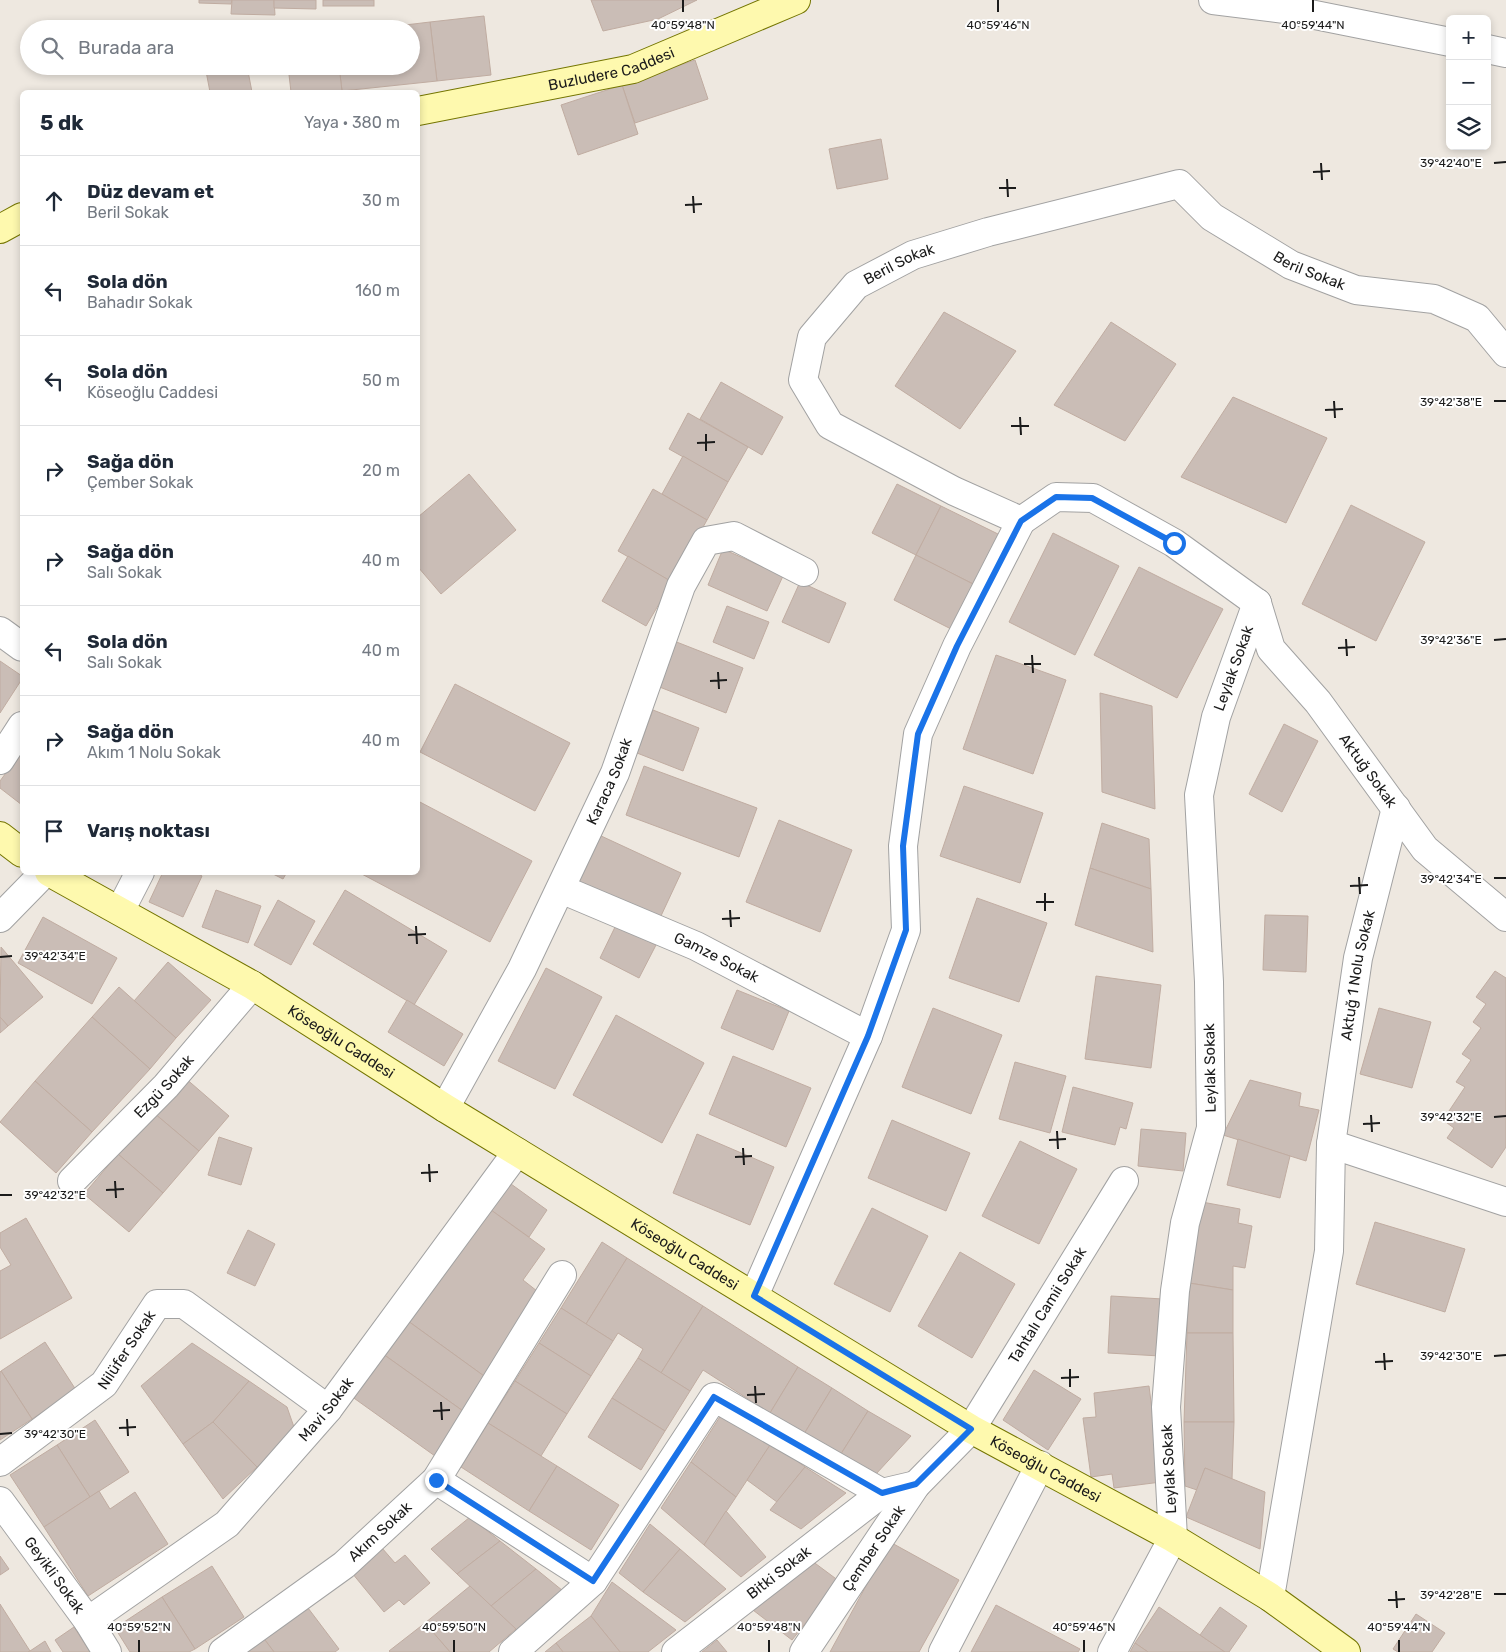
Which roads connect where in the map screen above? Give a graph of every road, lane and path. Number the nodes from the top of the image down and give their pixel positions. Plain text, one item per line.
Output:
1 (796, 0) edge
2 (1213, 0) edge
3 (1446, 41) edge
4 (1491, 50) edge
5 (1506, 53) edge
6 (420, 111) edge
7 (20, 218) edge
8 (0, 228) edge
9 (1506, 353) edge
10 (1021, 521) junction
11 (804, 572) dead end
12 (1257, 603) junction
13 (0, 631) edge
14 (20, 646) edge
15 (20, 729) edge
16 (0, 760) edge
17 (1396, 808) junction
18 (0, 836) edge
19 (20, 851) edge
20 (42, 875) edge
21 (54, 875) edge
22 (138, 875) edge
23 (561, 889) junction
24 (120, 911) junction
25 (1506, 917) edge
26 (0, 918) edge
27 (252, 985) junction
28 (868, 1036) junction
29 (445, 1108) junction
30 (1331, 1144) junction
31 (517, 1152) junction
32 (72, 1181) dead end
33 (1124, 1181) dead end
34 (1506, 1202) edge
35 (562, 1275) dead end
36 (754, 1296) junction
37 (328, 1409) junction
38 (971, 1429) junction
39 (0, 1462) edge
40 (1040, 1465) junction
41 (436, 1480) junction
42 (916, 1484) junction
43 (882, 1493) junction
44 (0, 1501) edge
45 (1173, 1538) junction
46 (593, 1581) junction
47 (1270, 1597) junction
48 (88, 1621) junction
49 (107, 1652) edge
50 (223, 1652) edge
51 (513, 1652) edge
52 (676, 1652) edge
53 (804, 1652) edge
54 (942, 1652) edge
55 (1112, 1652) edge
56 (1346, 1652) edge

1 - 6 street, Buzludere Caddesi
2 - 3 street
4 - 5 street
7 - 8 street
9 - 10 street, Beril Sokak
10 - 12 street
10 - 28 street
11 - 23 street, Karaca Sokak
12 - 17 street, Aktuğ Sokak
12 - 45 street, Leylak Sokak
13 - 14 street
15 - 16 street
17 - 25 street, Aktuğ Sokak
17 - 30 street, Aktuğ 1 Nolu Sokak
18 - 19 street
20 - 26 street
21 - 24 street, Köseoğlu Caddesi
22 - 24 street
23 - 28 street, Gamze Sokak
23 - 29 street, Karaca Sokak
24 - 27 street, Köseoğlu Caddesi
27 - 29 street, Köseoğlu Caddesi
27 - 32 street, Ezgü Sokak
28 - 36 street
29 - 31 street, Köseoğlu Caddesi
30 - 34 street
30 - 47 street, Aktuğ 1 Nolu Sokak
31 - 36 street, Köseoğlu Caddesi
31 - 37 street, Mavi Sokak
33 - 38 street, Tahtalı Camii Sokak
35 - 41 street, Akım Sokak
36 - 38 street, Köseoğlu Caddesi
37 - 39 street, Nilüfer Sokak
37 - 48 street, Mavi Sokak
38 - 40 street, Köseoğlu Caddesi
38 - 42 street, Çember Sokak
40 - 45 street, Köseoğlu Caddesi
40 - 54 street
41 - 46 street
41 - 50 street, Akım Sokak
42 - 43 street
42 - 53 street, Çember Sokak
43 - 46 street
43 - 52 street, Bitki Sokak
44 - 48 street, Geyikli Sokak
45 - 47 street, Köseoğlu Caddesi
45 - 55 street
46 - 51 street
47 - 56 street, Köseoğlu Caddesi
48 - 49 street, Geyikli Sokak

